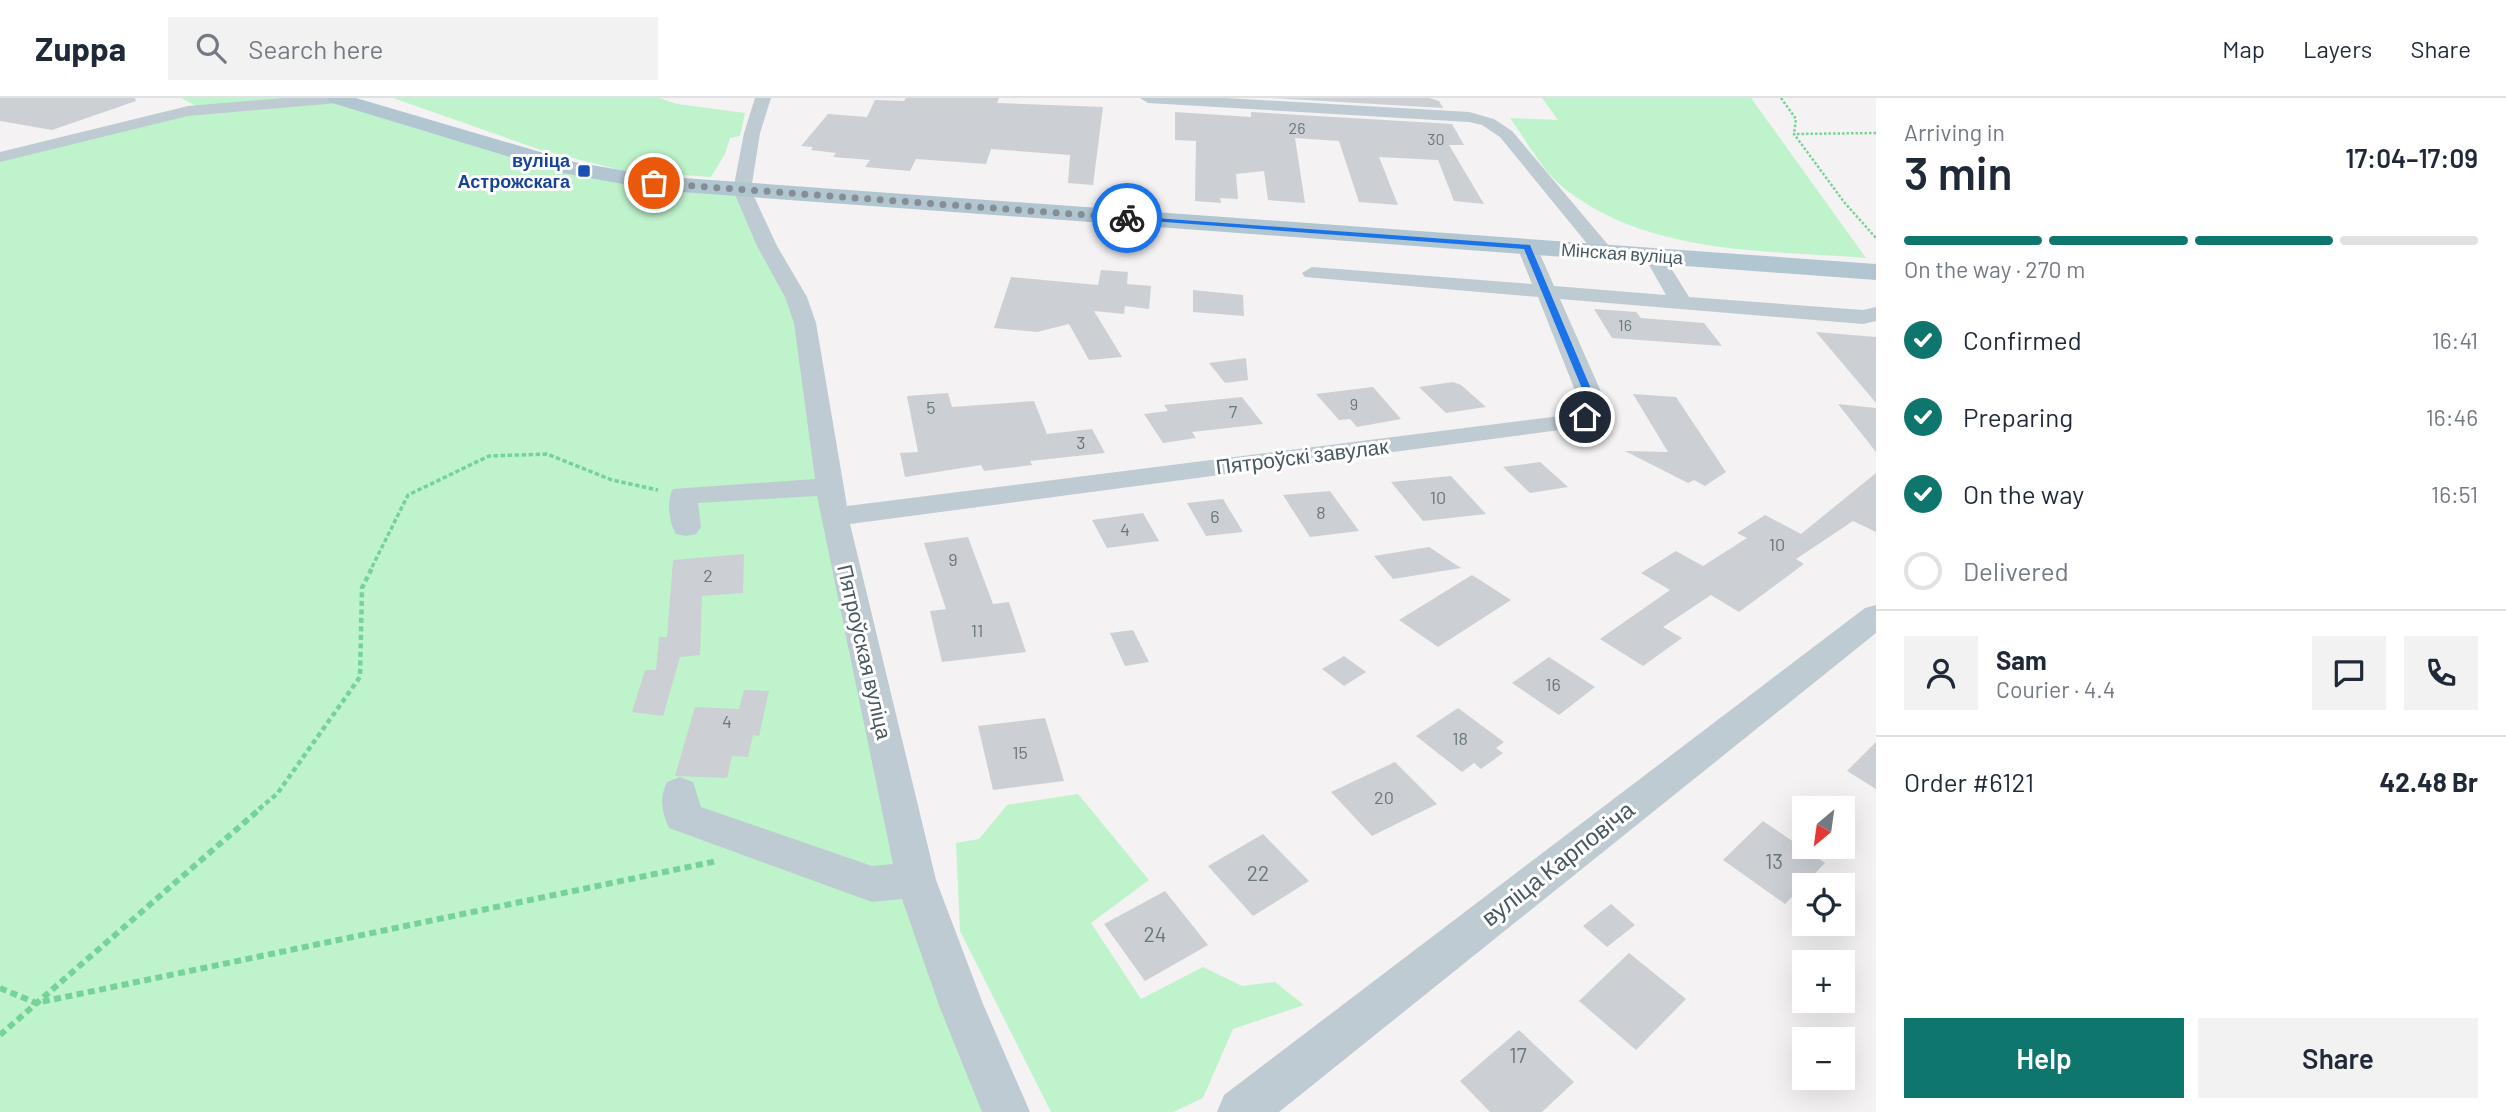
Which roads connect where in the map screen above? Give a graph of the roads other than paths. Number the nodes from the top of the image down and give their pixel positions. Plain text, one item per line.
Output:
1 (337, 98) edge
2 (764, 98) edge
3 (1148, 98) edge
4 (1455, 98) edge
5 (1224, 100) edge
6 (1469, 117) junction
7 (0, 157) edge
8 (742, 190) junction
9 (1527, 247) junction
10 (1605, 253) junction
11 (1654, 256) junction
12 (1312, 273) dead end
13 (1873, 275) edge
14 (1545, 292) junction
15 (1682, 303) junction
16 (1876, 314) edge
17 (832, 502) junction
18 (686, 527) dead end
19 (1876, 616) edge
20 (680, 793) dead end
21 (916, 880) junction
22 (1006, 1112) edge
23 (1241, 1112) edge

1 - 7 street
1 - 8 main road, Мінская вуліца
2 - 8 street
3 - 5 street
4 - 6 street
5 - 6 street
6 - 10 street
8 - 9 main road, Мінская вуліца
8 - 17 street, Пятроўская вуліца
9 - 10 main road, Мінская вуліца
9 - 14 street, Пятроўскі завулак
10 - 11 main road, Мінская вуліца
11 - 13 main road, Мінская вуліца
11 - 15 street
12 - 14 street
14 - 15 street
14 - 17 street, Пятроўскі завулак
15 - 16 street
17 - 18 street
17 - 21 street, Пятроўская вуліца
19 - 23 street, вуліца Карповіча
20 - 21 street
21 - 22 street, Пятроўская вуліца

